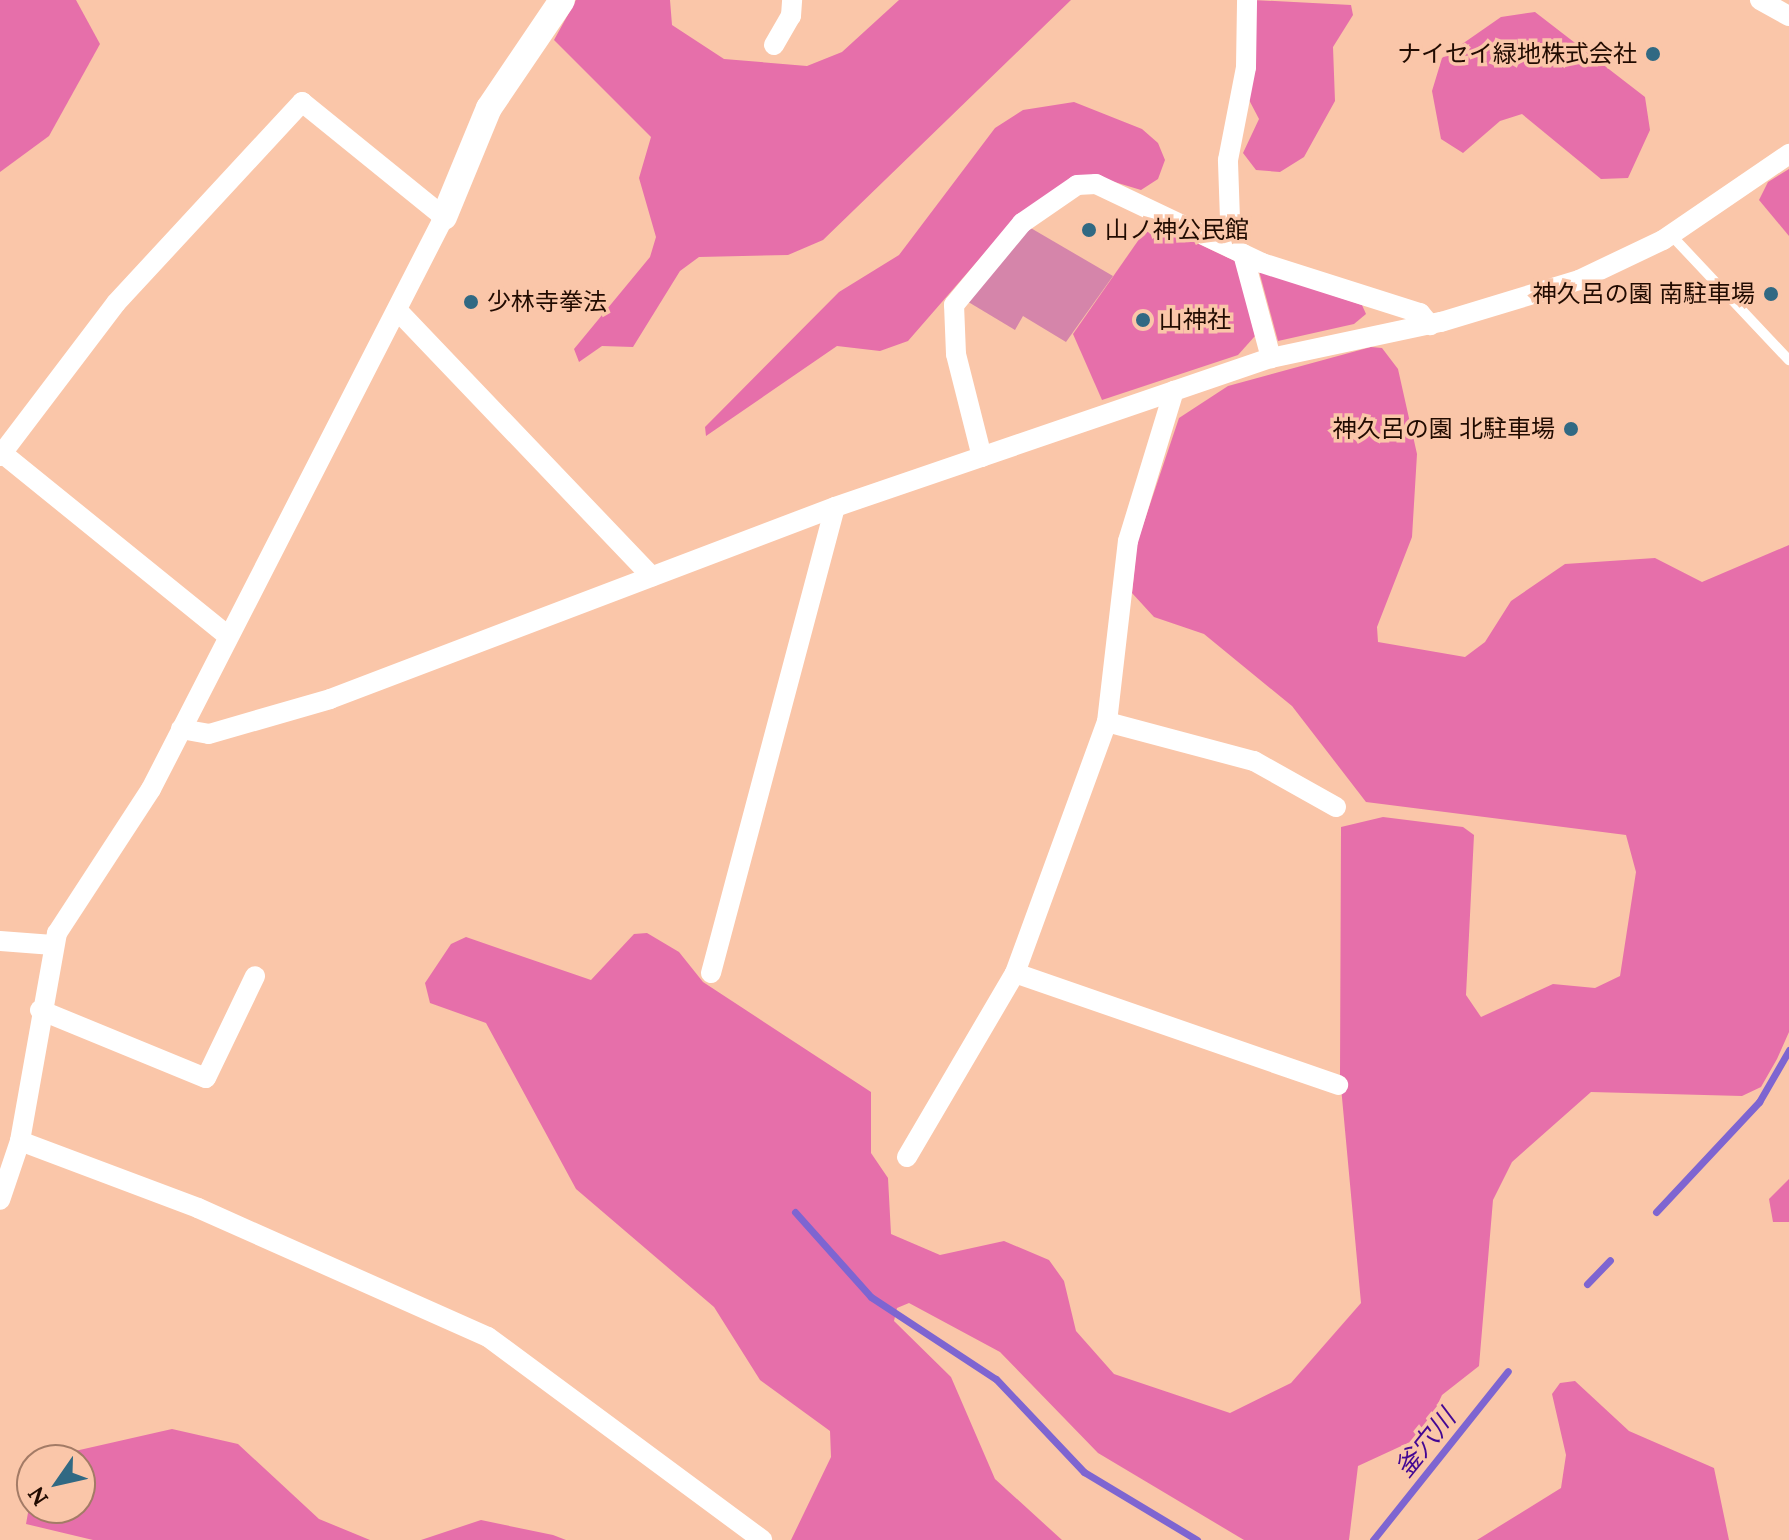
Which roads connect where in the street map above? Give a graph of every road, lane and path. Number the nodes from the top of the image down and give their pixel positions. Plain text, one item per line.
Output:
1 (562, 0) edge
2 (792, 0) edge
3 (1247, 0) edge
4 (1760, 0) edge
5 (1789, 16) edge
6 (774, 45) dead end
7 (1789, 154) edge
8 (444, 217) junction
9 (1671, 235) junction
10 (1237, 251) junction
11 (399, 312) junction
12 (1430, 325) junction
13 (1271, 358) junction
14 (1789, 360) edge
15 (1174, 391) junction
16 (1, 455) edge
17 (982, 457) junction
18 (835, 507) junction
19 (652, 577) junction
20 (227, 635) junction
21 (1107, 722) junction
22 (181, 729) junction
23 (1336, 807) dead end
24 (0, 941) edge
25 (53, 945) junction
26 (711, 973) dead end
27 (1015, 973) junction
28 (255, 976) dead end
29 (40, 1010) junction
30 (1338, 1085) dead end
31 (20, 1141) junction
32 (907, 1157) dead end
33 (0, 1200) edge
34 (762, 1540) edge

1 - 8 street
2 - 6 street
3 - 10 street
4 - 5 street
7 - 9 street
8 - 11 street
8 - 16 street
9 - 12 street
9 - 14 lane
10 - 12 street
10 - 13 street
10 - 17 street
11 - 19 street
11 - 20 street
12 - 13 street
13 - 15 street
15 - 17 street
15 - 21 street
16 - 20 street
17 - 18 street
18 - 19 street
18 - 26 street
19 - 22 street
20 - 22 street
21 - 23 street
21 - 27 street
22 - 25 street
24 - 25 street
25 - 29 street
27 - 30 street
27 - 32 street
28 - 29 street
29 - 31 street
31 - 33 street
31 - 34 street

